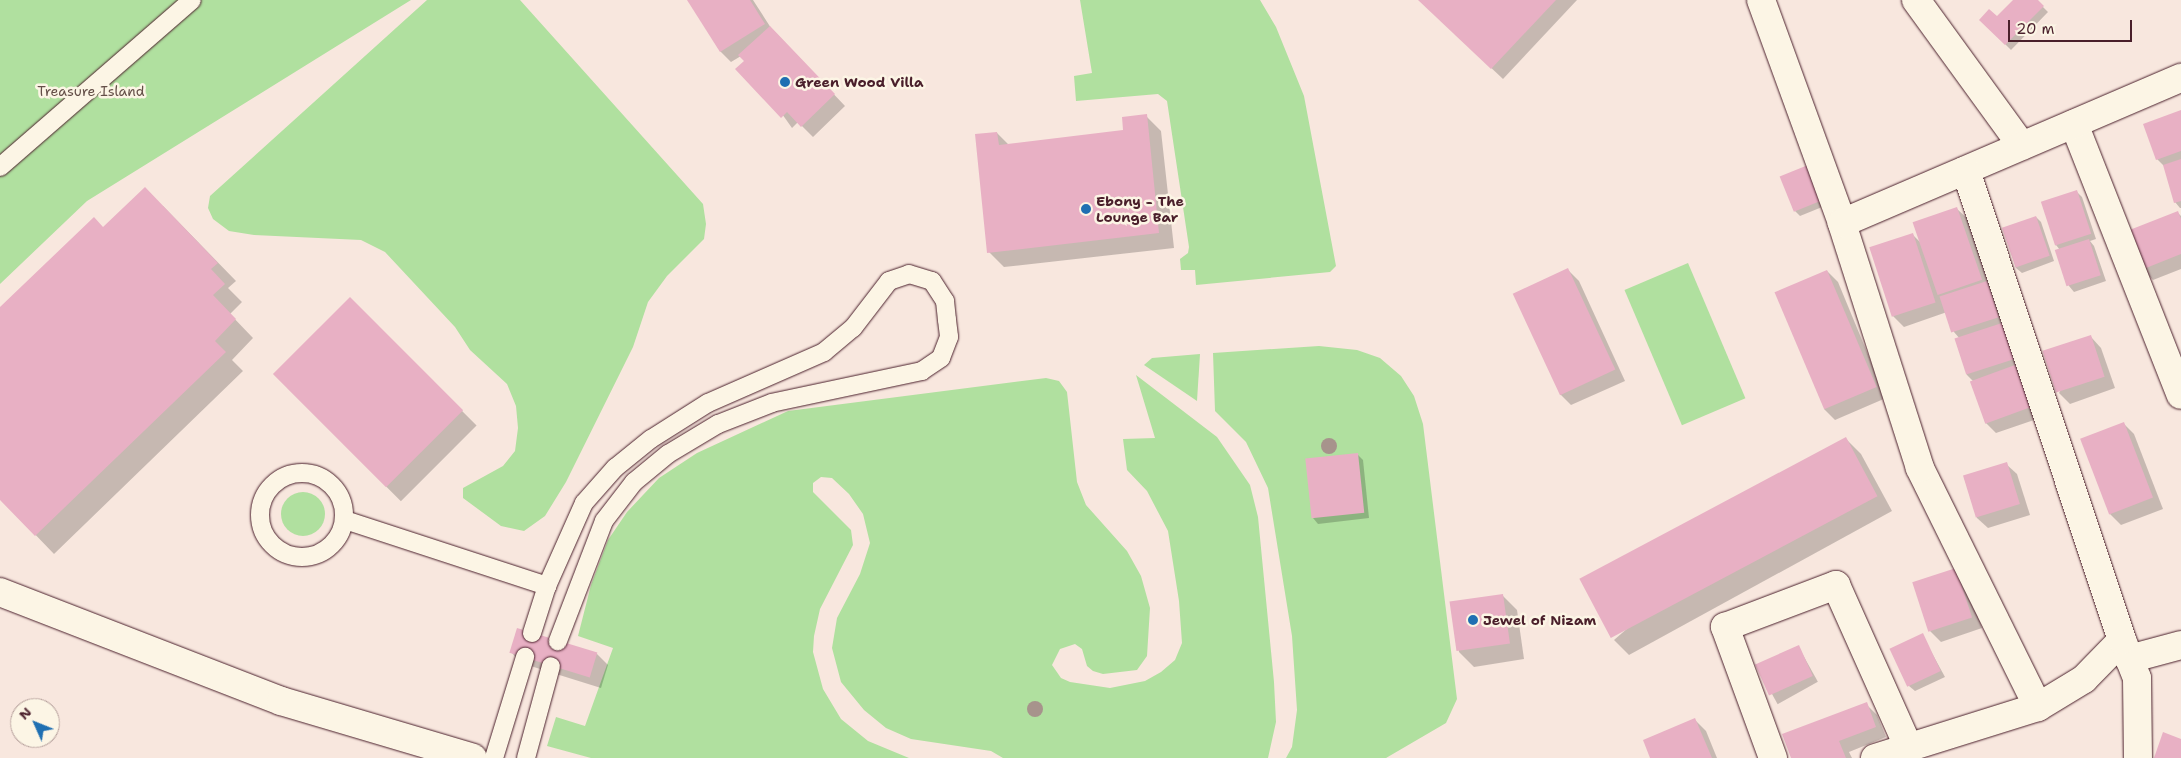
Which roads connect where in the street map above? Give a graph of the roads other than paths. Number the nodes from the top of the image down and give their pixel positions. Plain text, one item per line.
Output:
1 (192, 0) edge
2 (1761, 0) edge
3 (1916, 0) edge
4 (2181, 78) edge
5 (2074, 124) junction
6 (2022, 146) junction
7 (0, 167) edge
8 (1966, 170) junction
9 (1842, 223) junction
10 (2181, 395) edge
11 (345, 520) junction
12 (547, 586) junction
13 (0, 592) edge
14 (532, 633) dead end
15 (558, 641) dead end
16 (2181, 645) edge
17 (525, 657) dead end
18 (2129, 659) junction
19 (551, 666) dead end
20 (2038, 706) junction
21 (1908, 746) junction
22 (2139, 755) edge
23 (473, 758) edge
24 (494, 758) edge
25 (526, 758) edge
26 (1773, 758) edge
27 (1875, 758) edge

1 - 7 lane
2 - 9 street
3 - 6 street
4 - 5 street
5 - 6 street
5 - 10 street
6 - 8 street
8 - 9 street
8 - 18 street
9 - 20 street
11 - 11 lane
11 - 12 lane
12 - 14 lane
12 - 15 lane
13 - 23 street
16 - 18 street
17 - 24 lane
18 - 20 street
18 - 22 street
19 - 25 lane
20 - 21 street
21 - 26 street
21 - 27 street

